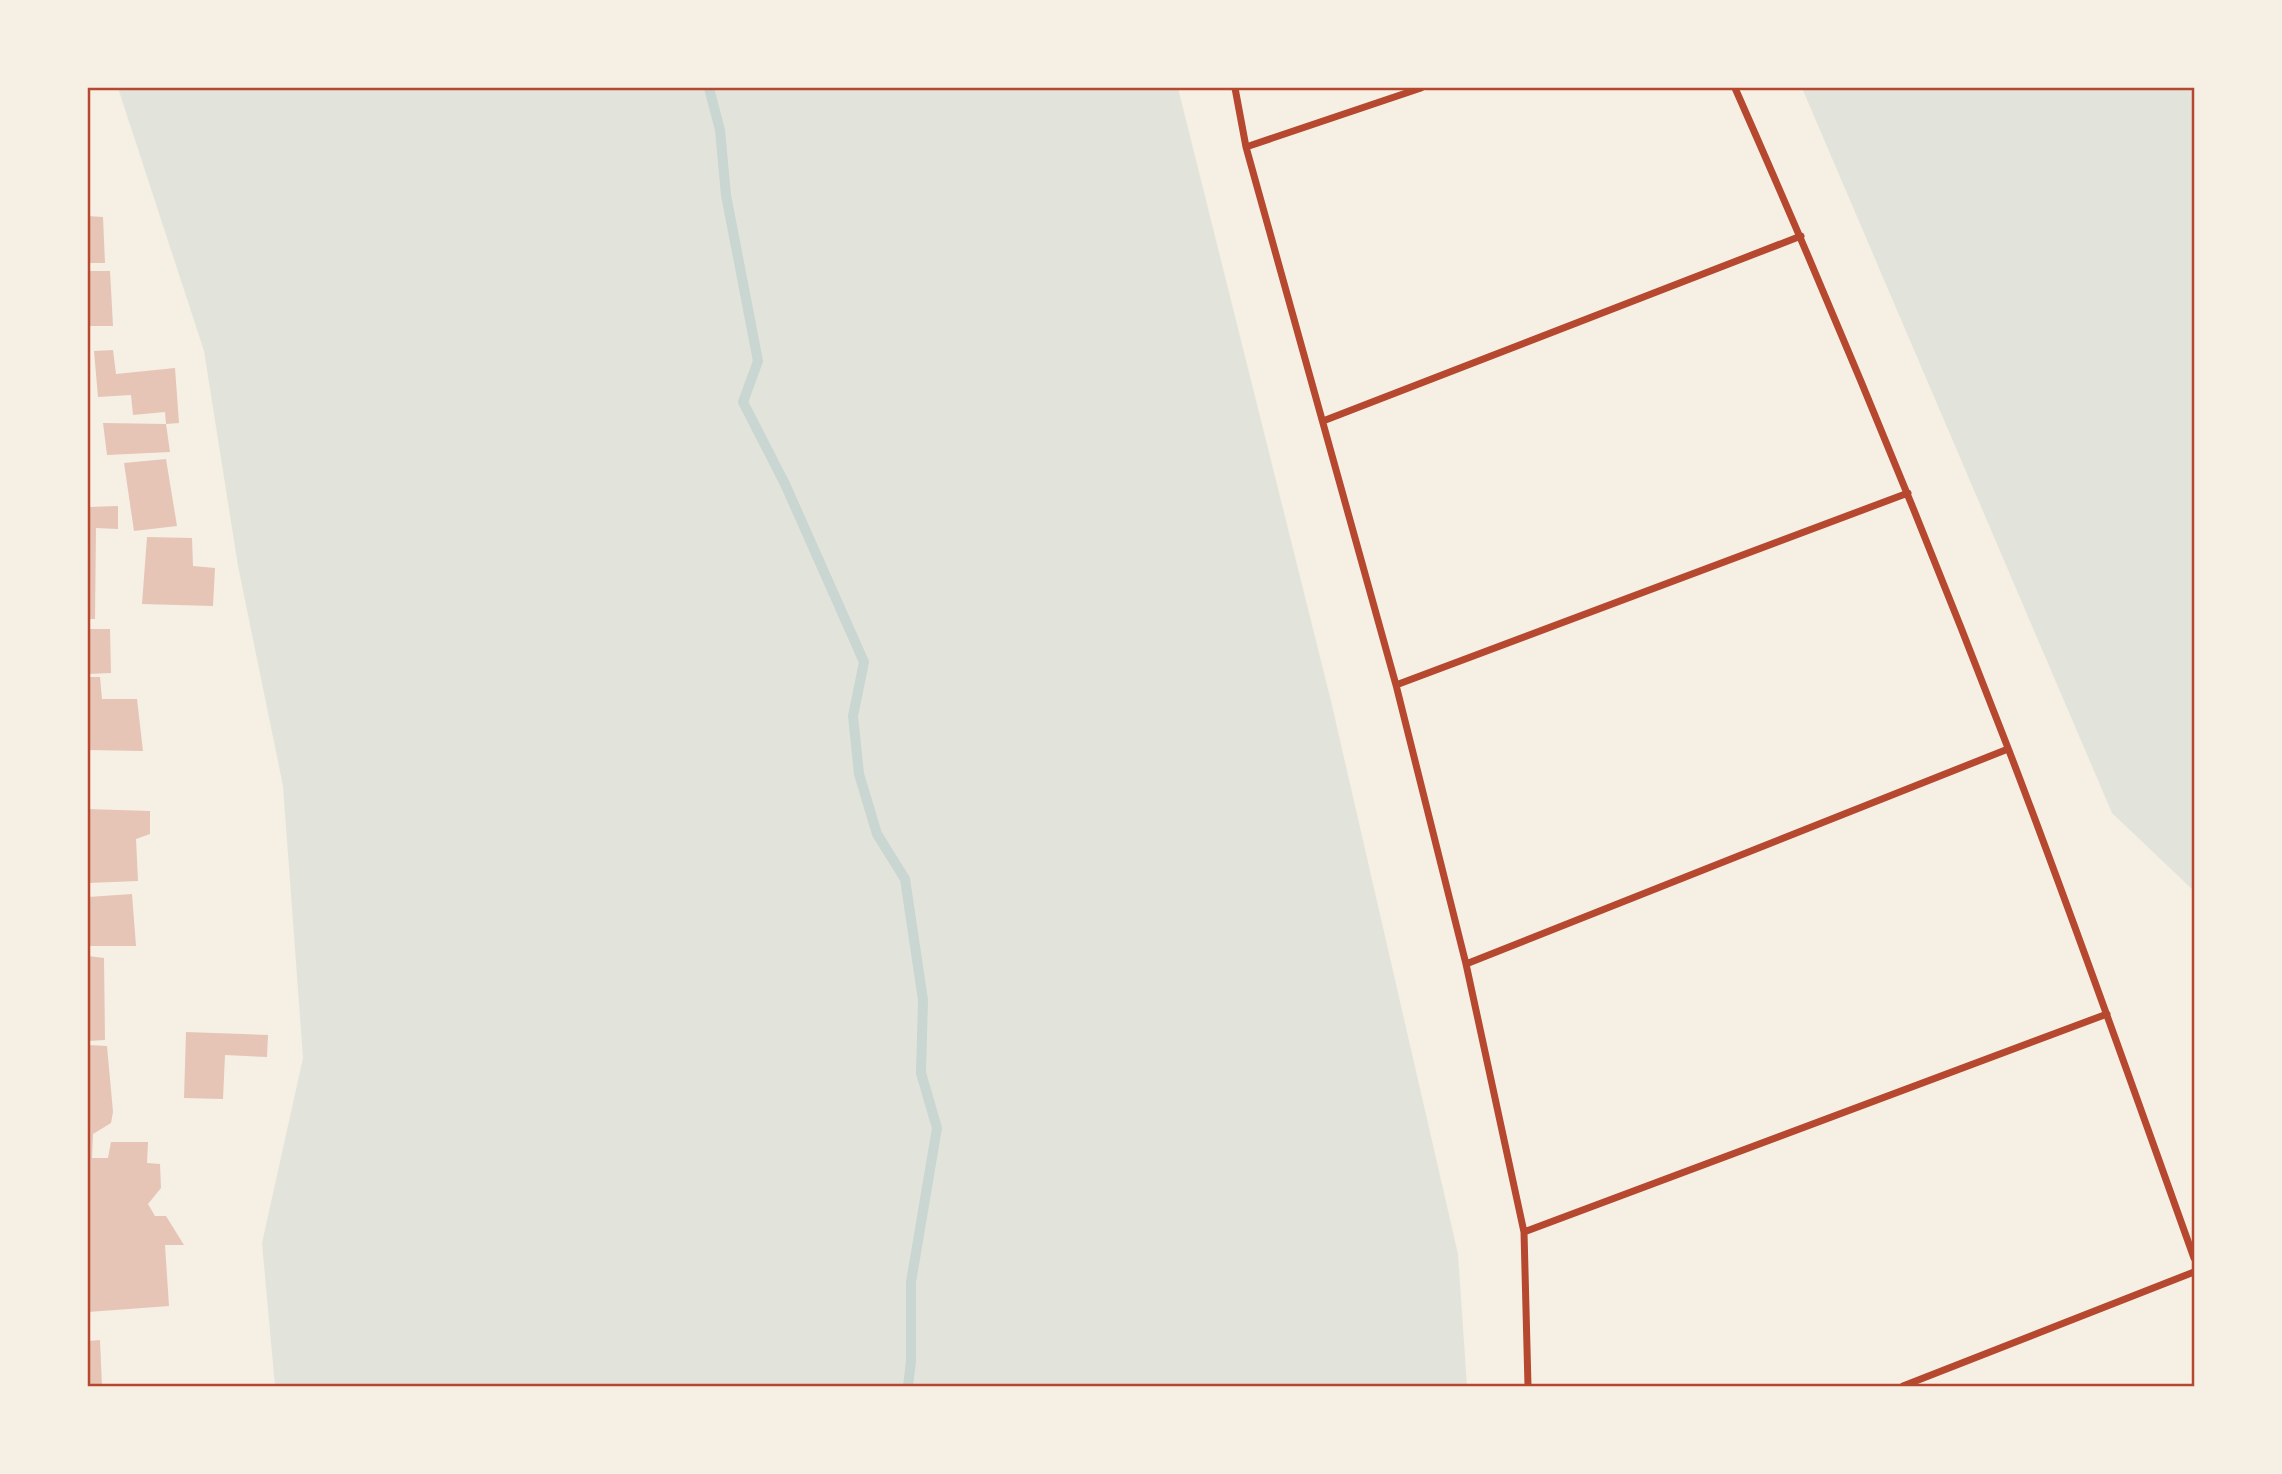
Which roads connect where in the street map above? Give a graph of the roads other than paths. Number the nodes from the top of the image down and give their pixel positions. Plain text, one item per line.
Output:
1 (1235, 88) edge
2 (1421, 88) edge
3 (1735, 88) edge
4 (1246, 147) junction
5 (1801, 236) junction
6 (1323, 421) junction
7 (1908, 493) junction
8 (1396, 685) junction
9 (2008, 749) junction
10 (1466, 964) junction
11 (2107, 1014) junction
12 (1524, 1232) junction
13 (2194, 1258) edge
14 (2194, 1272) edge
15 (1528, 1387) edge
16 (1903, 1387) edge

1 - 4 street
2 - 4 street
3 - 5 street
4 - 6 street
5 - 6 street
5 - 7 street
6 - 8 street
7 - 8 street
7 - 9 street
8 - 10 street
9 - 10 street
9 - 11 street
10 - 12 street
11 - 12 street
11 - 13 street
12 - 15 street
14 - 16 street

